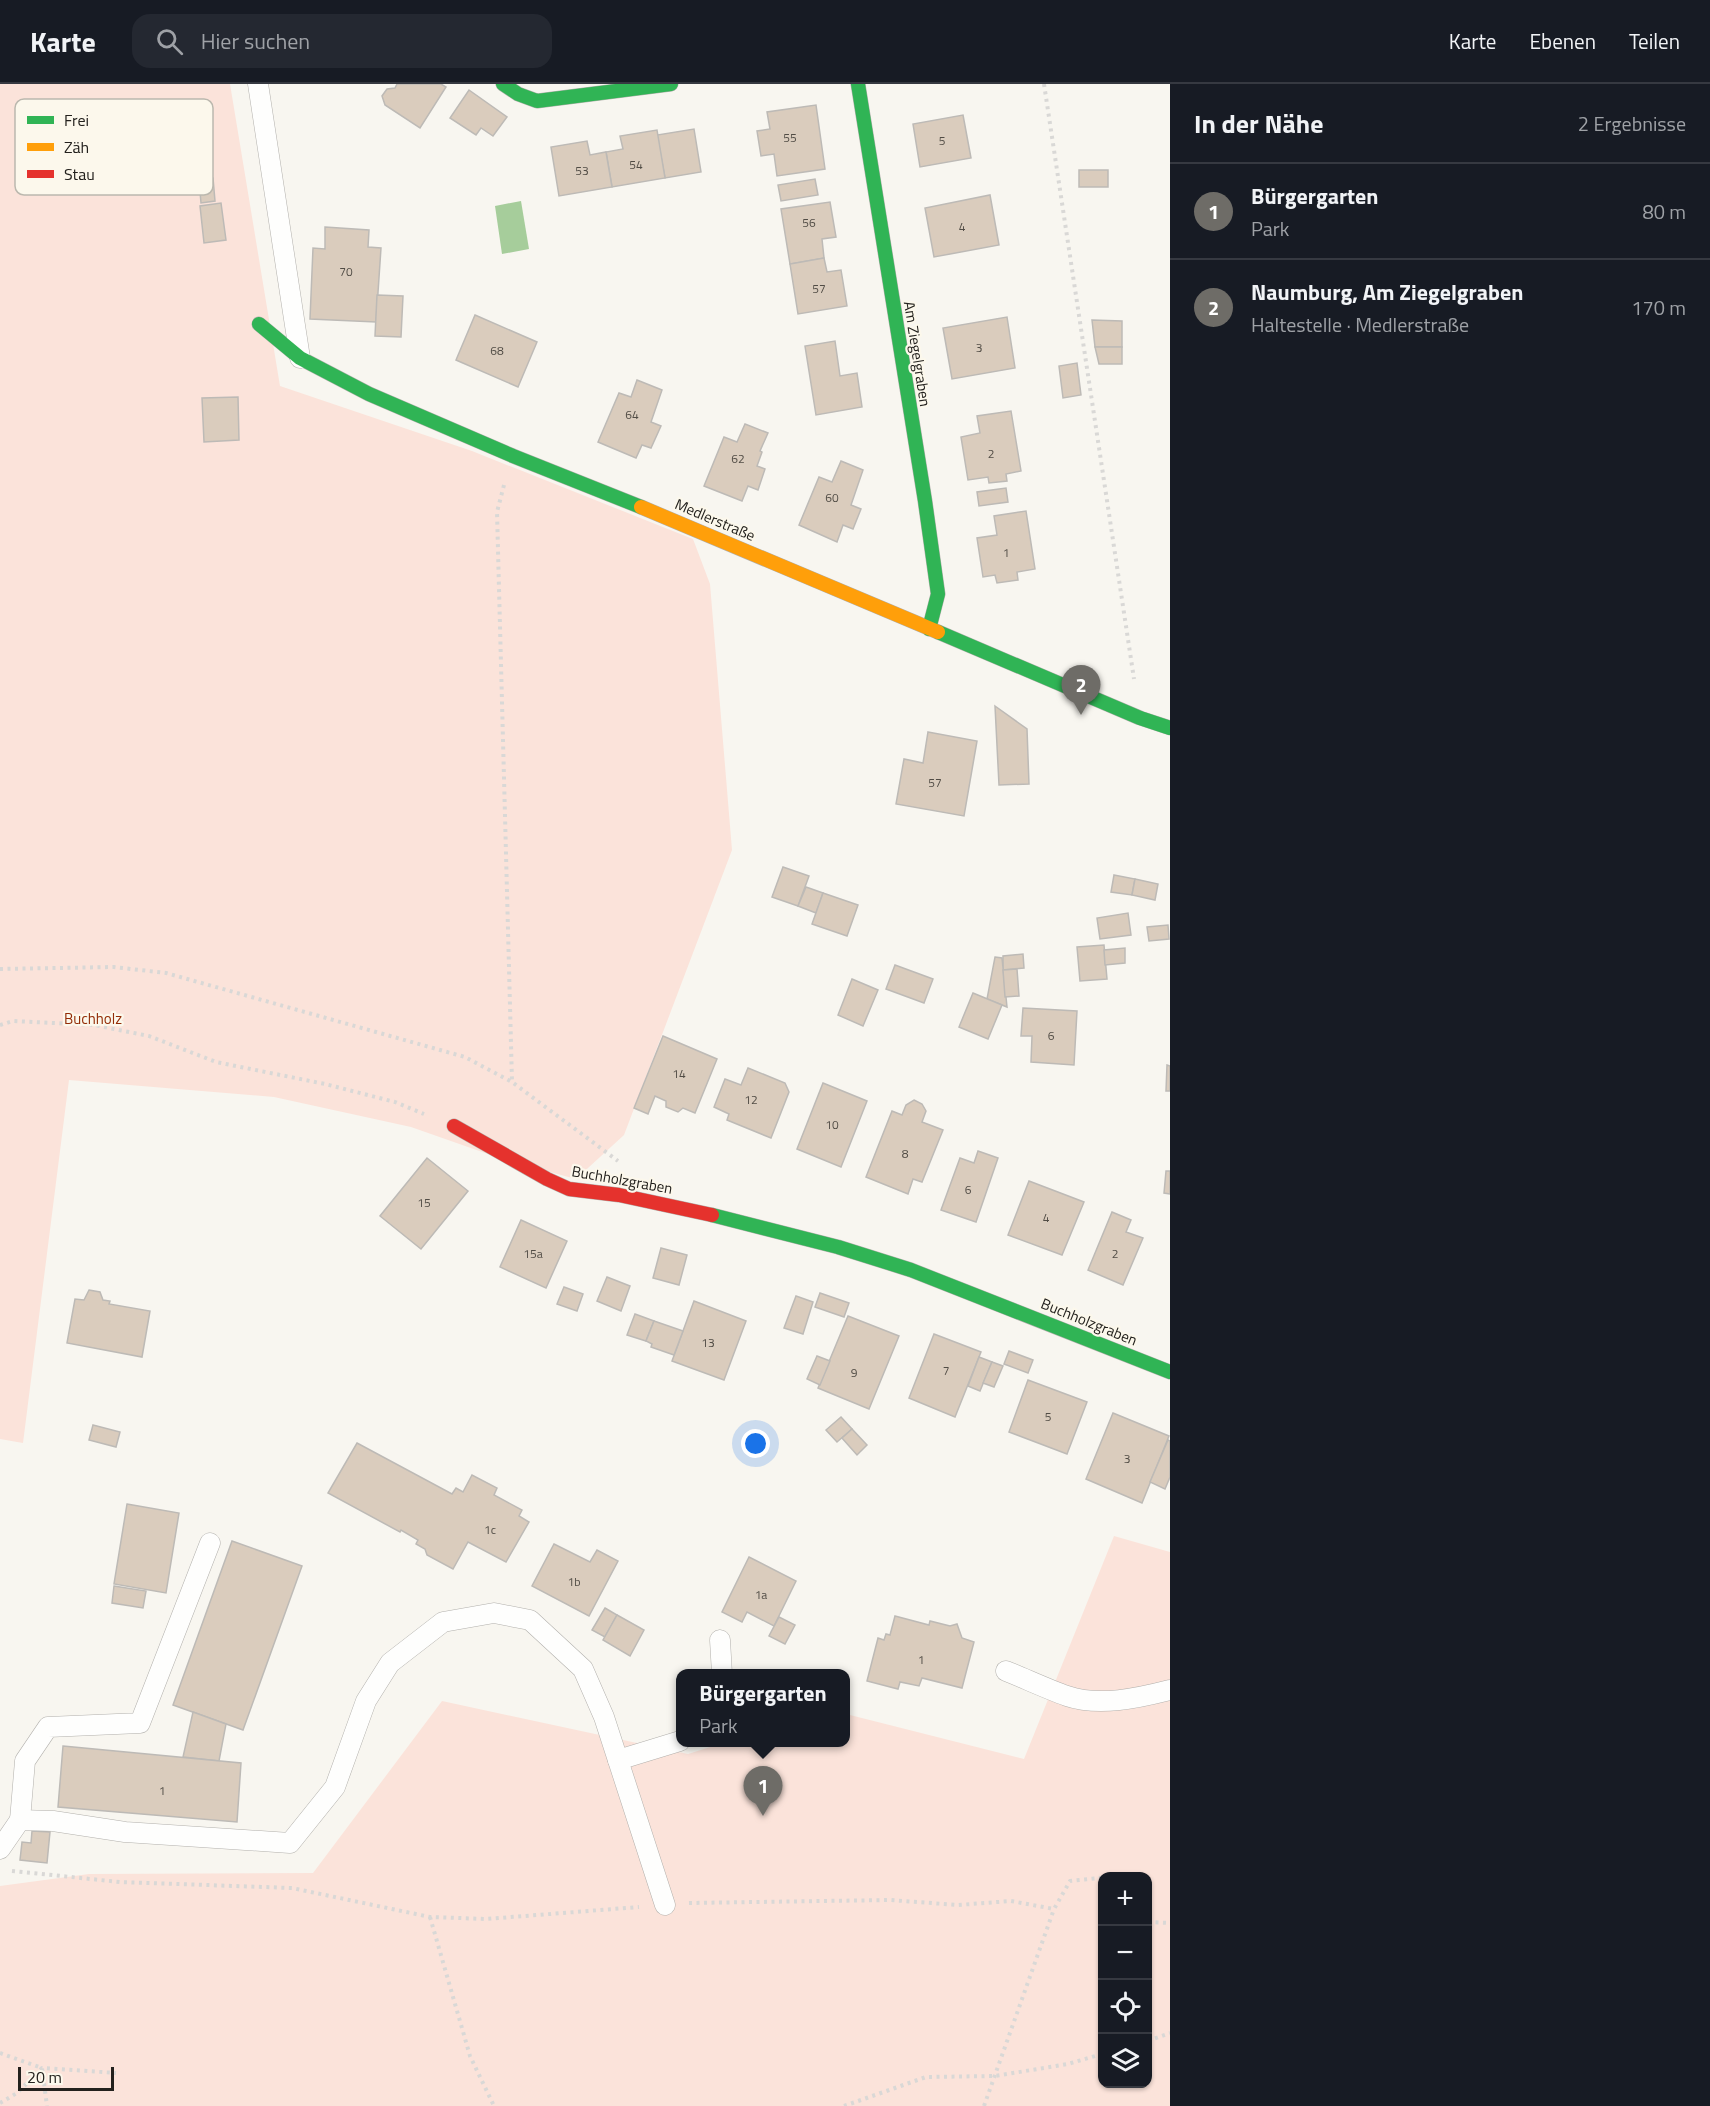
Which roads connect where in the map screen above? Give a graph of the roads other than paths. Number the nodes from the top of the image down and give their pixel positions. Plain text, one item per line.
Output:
1 (258, 84) edge
2 (503, 84) edge
3 (671, 84) edge
4 (858, 84) edge
5 (259, 324) dead end
6 (300, 358) junction
7 (929, 629) junction
8 (1170, 728) edge
9 (454, 1126) road end
10 (1170, 1372) edge
11 (210, 1543) dead end
12 (720, 1640) dead end
13 (722, 1669) edge
14 (1006, 1671) dead end
15 (1170, 1690) edge
16 (676, 1743) edge
17 (618, 1760) junction
18 (20, 1820) junction
19 (0, 1849) edge
20 (665, 1905) dead end

1 - 6 lane
2 - 3 street
4 - 7 street, Am Ziegelgraben
5 - 6 street, Medlerstraße
6 - 7 street, Medlerstraße
7 - 8 street, Medlerstraße
9 - 10 street, Buchholzgraben
11 - 18 lane
12 - 13 lane
14 - 15 lane
16 - 17 lane
17 - 18 lane
17 - 20 lane
18 - 19 lane

